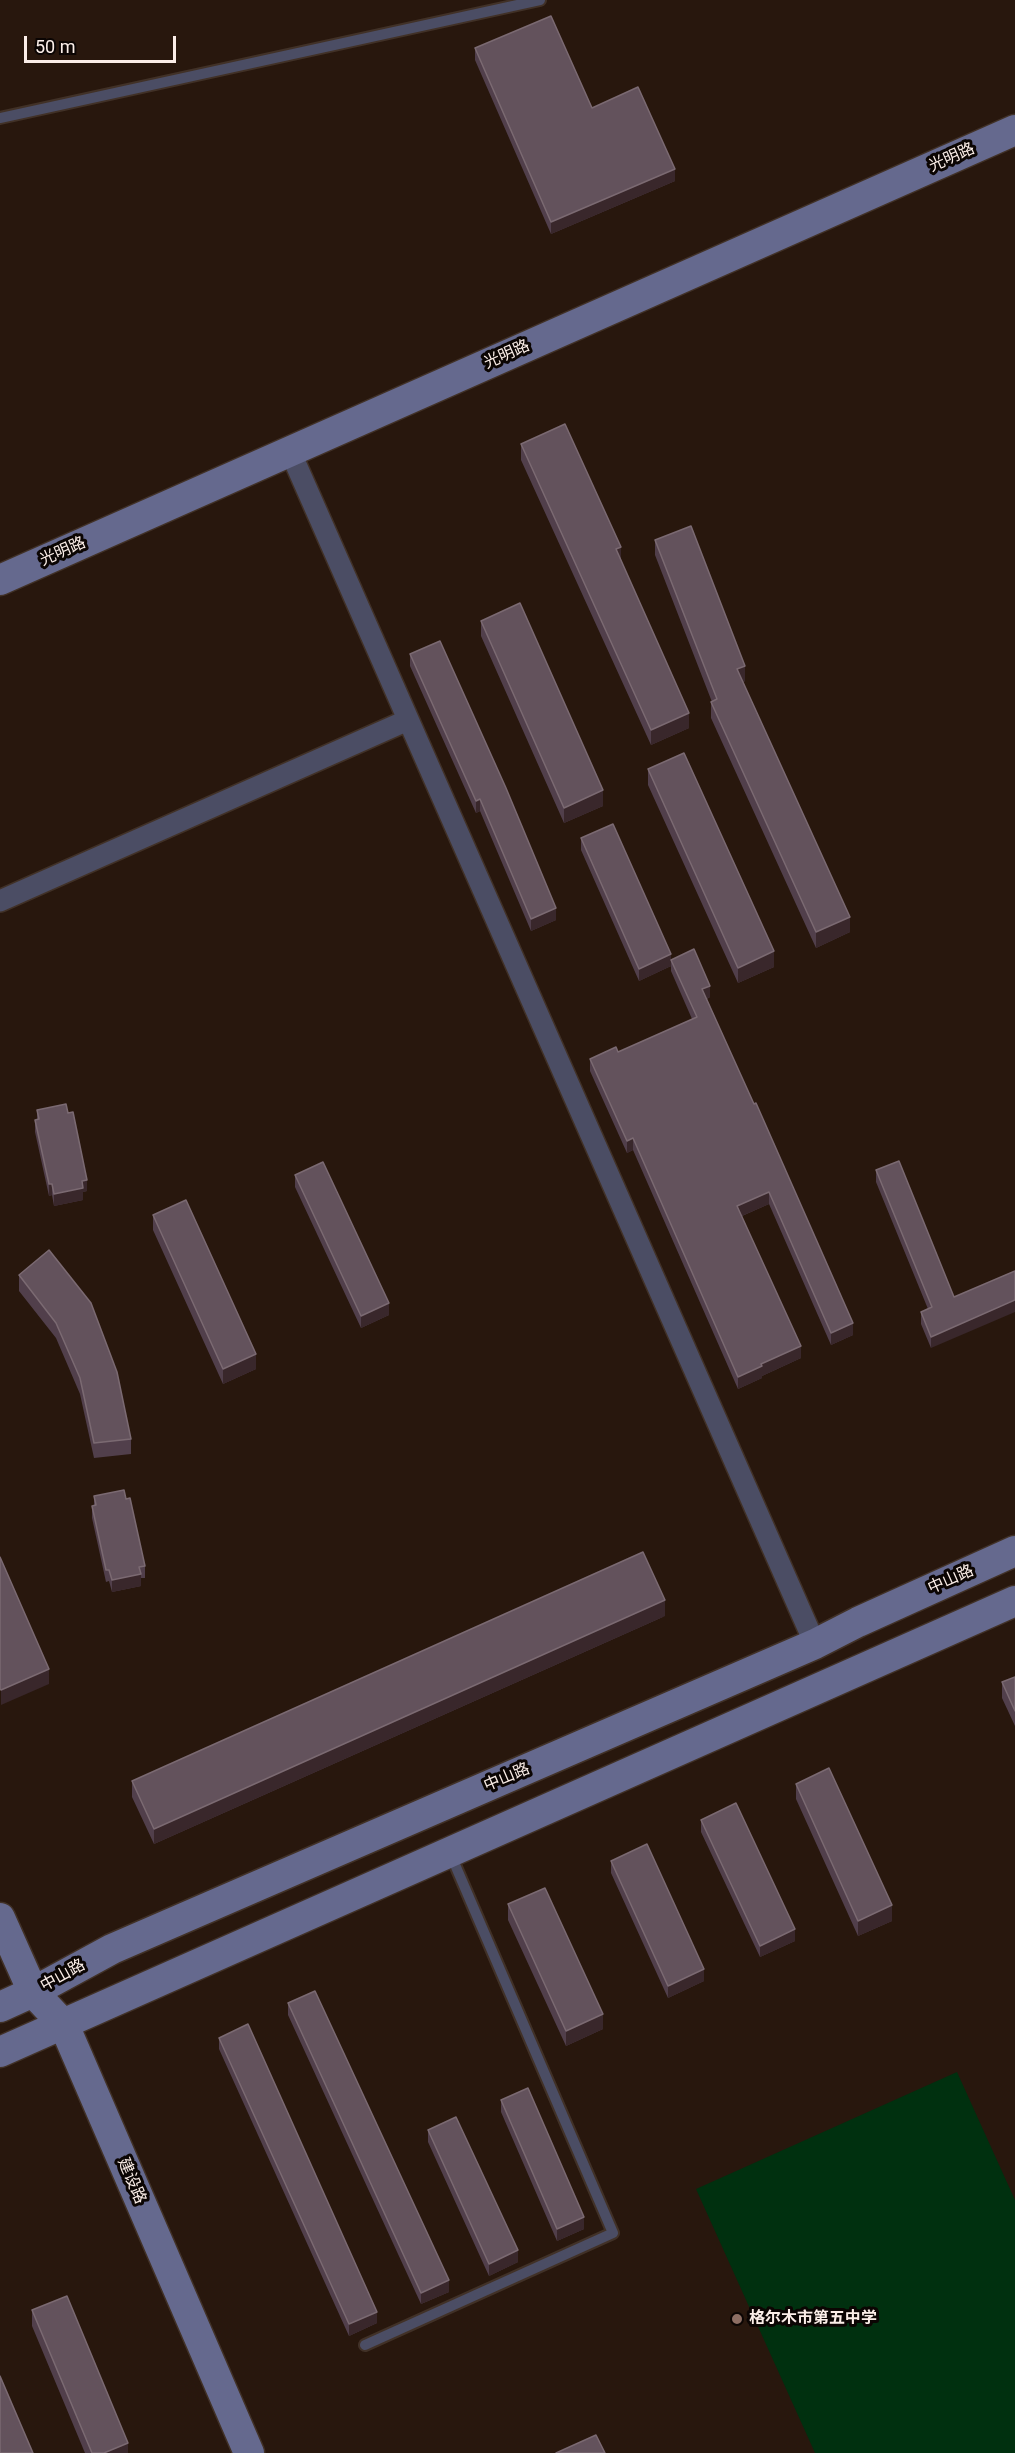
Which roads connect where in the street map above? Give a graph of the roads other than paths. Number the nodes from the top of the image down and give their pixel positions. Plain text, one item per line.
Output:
1 (540, 0) edge
2 (0, 118) edge
3 (1015, 130) edge
4 (290, 451) junction
5 (0, 580) edge
6 (408, 720) junction
7 (0, 901) edge
8 (1015, 1551) edge
9 (1015, 1601) edge
10 (814, 1644) junction
11 (450, 1853) junction
12 (0, 1918) edge
13 (33, 1992) junction
14 (0, 2007) edge
15 (64, 2025) junction
16 (0, 2052) edge
17 (365, 2345) dead end
18 (249, 2453) edge

1 - 2 lane
3 - 4 main road, 光明路
4 - 5 main road, 光明路
4 - 6 street
6 - 7 street
6 - 10 street
8 - 10 main road, 中山路
9 - 11 main road
10 - 13 main road, 中山路
11 - 15 main road
11 - 17 lane
12 - 13 main road, 建设路
13 - 14 main road, 中山路
13 - 15 main road, 建设路
15 - 16 main road
15 - 18 main road, 建设路

